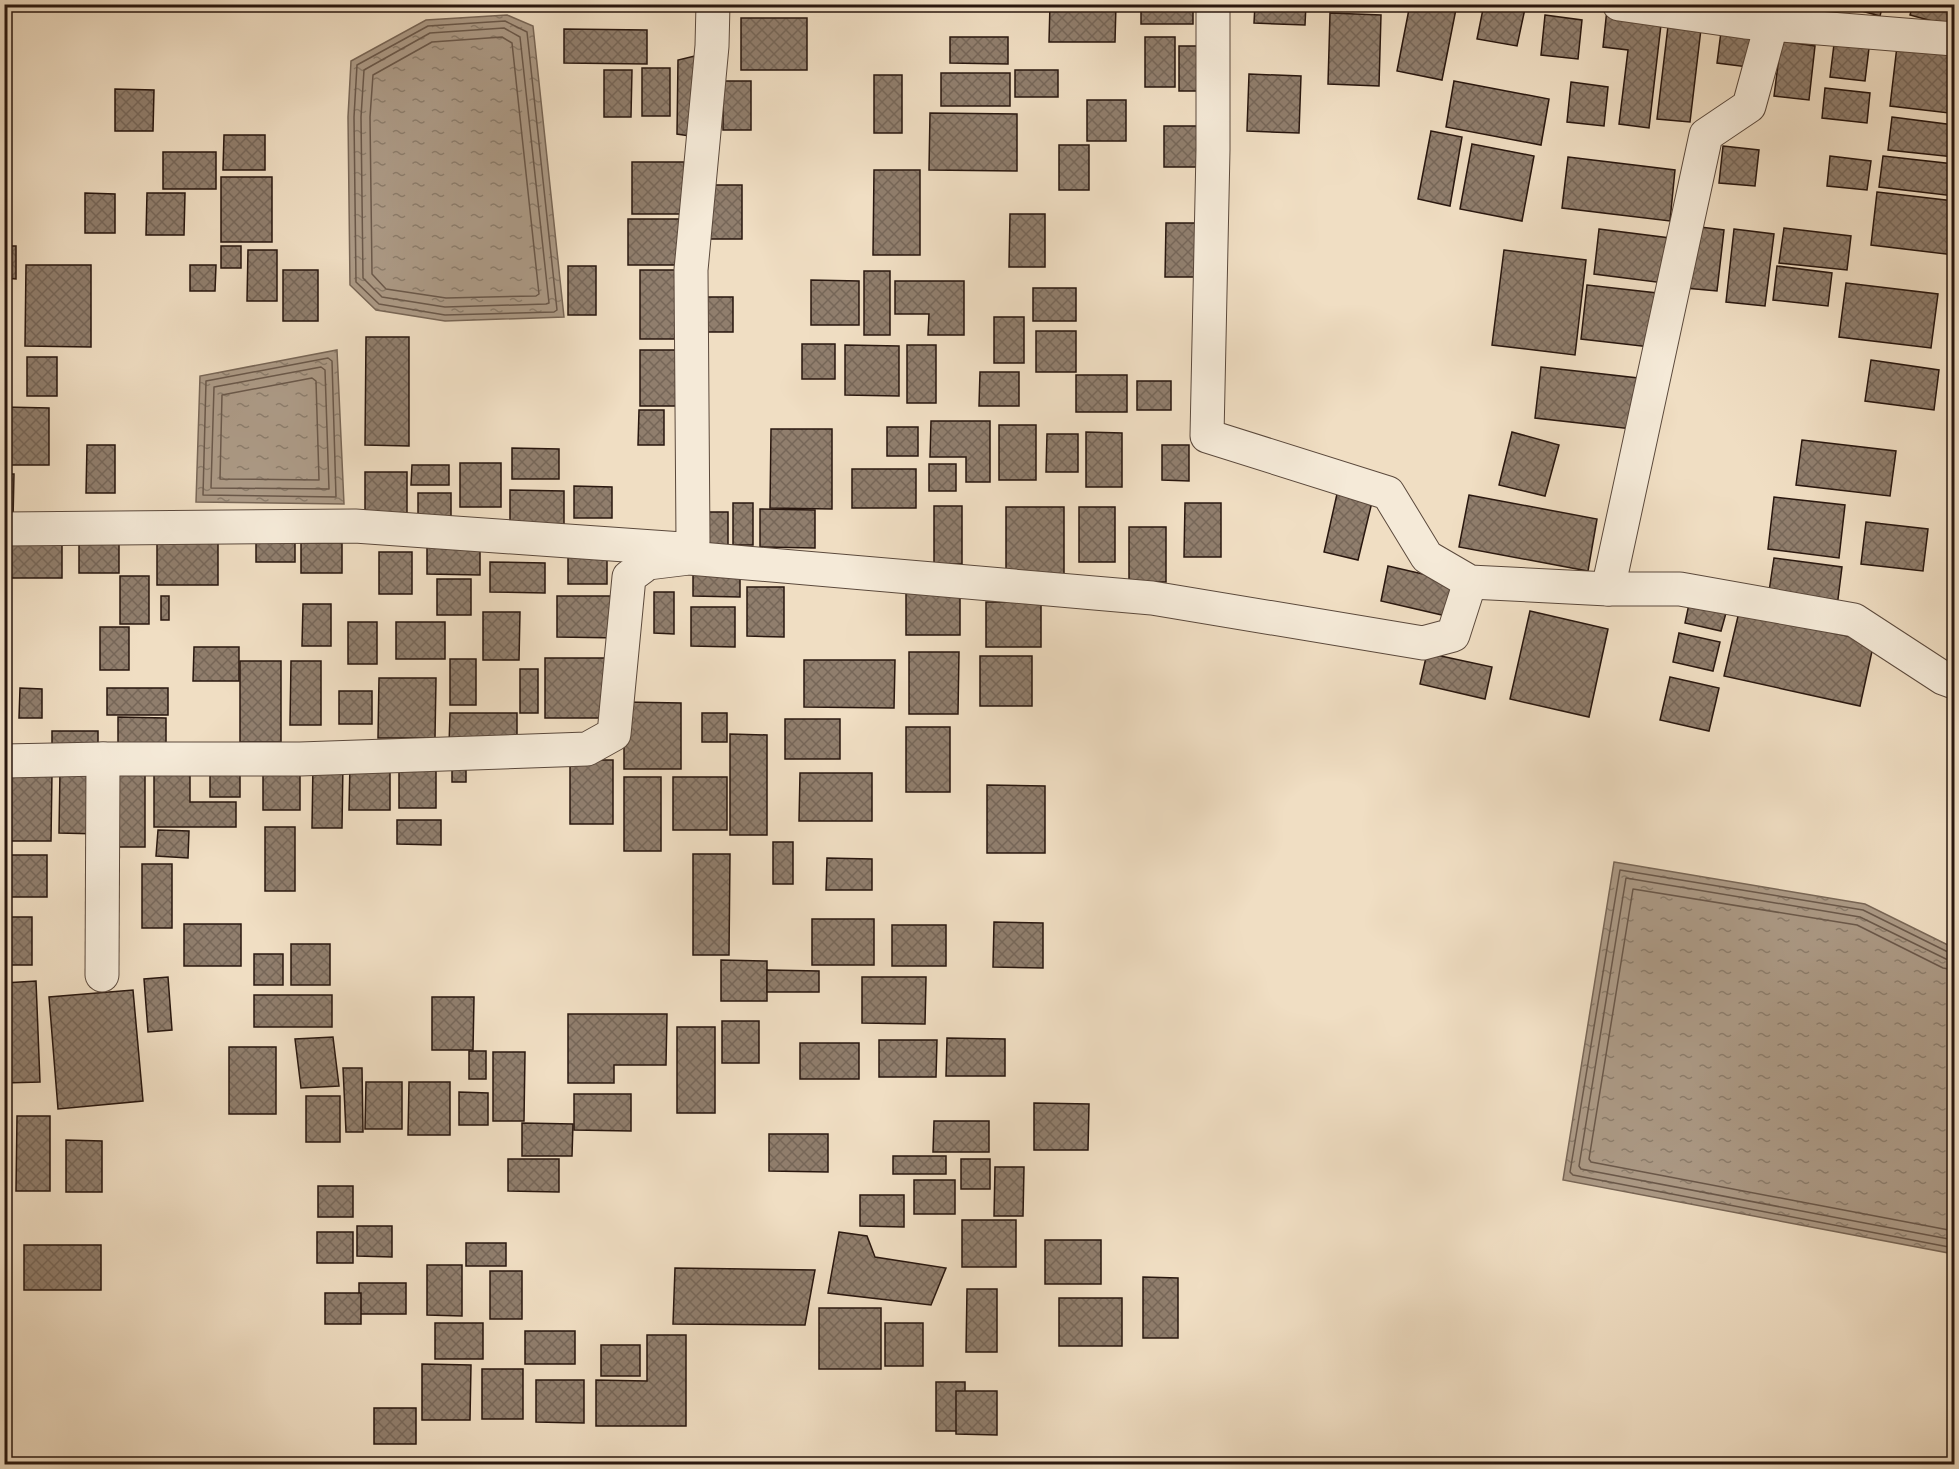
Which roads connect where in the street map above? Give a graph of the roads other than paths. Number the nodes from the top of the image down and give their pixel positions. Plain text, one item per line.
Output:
1 (713, 4) edge
2 (1213, 4) edge
3 (1619, 4) edge
4 (1775, 14) edge
5 (1954, 39) edge
6 (4, 529) edge
7 (1470, 582) junction
8 (1608, 589) junction
9 (1954, 682) edge
10 (103, 759) junction
11 (4, 761) edge
12 (102, 975) dead end

1 - 6 street
2 - 7 street
3 - 4 street
4 - 5 street
4 - 8 street
7 - 8 street
7 - 10 street
8 - 9 street
10 - 11 street
10 - 12 street

